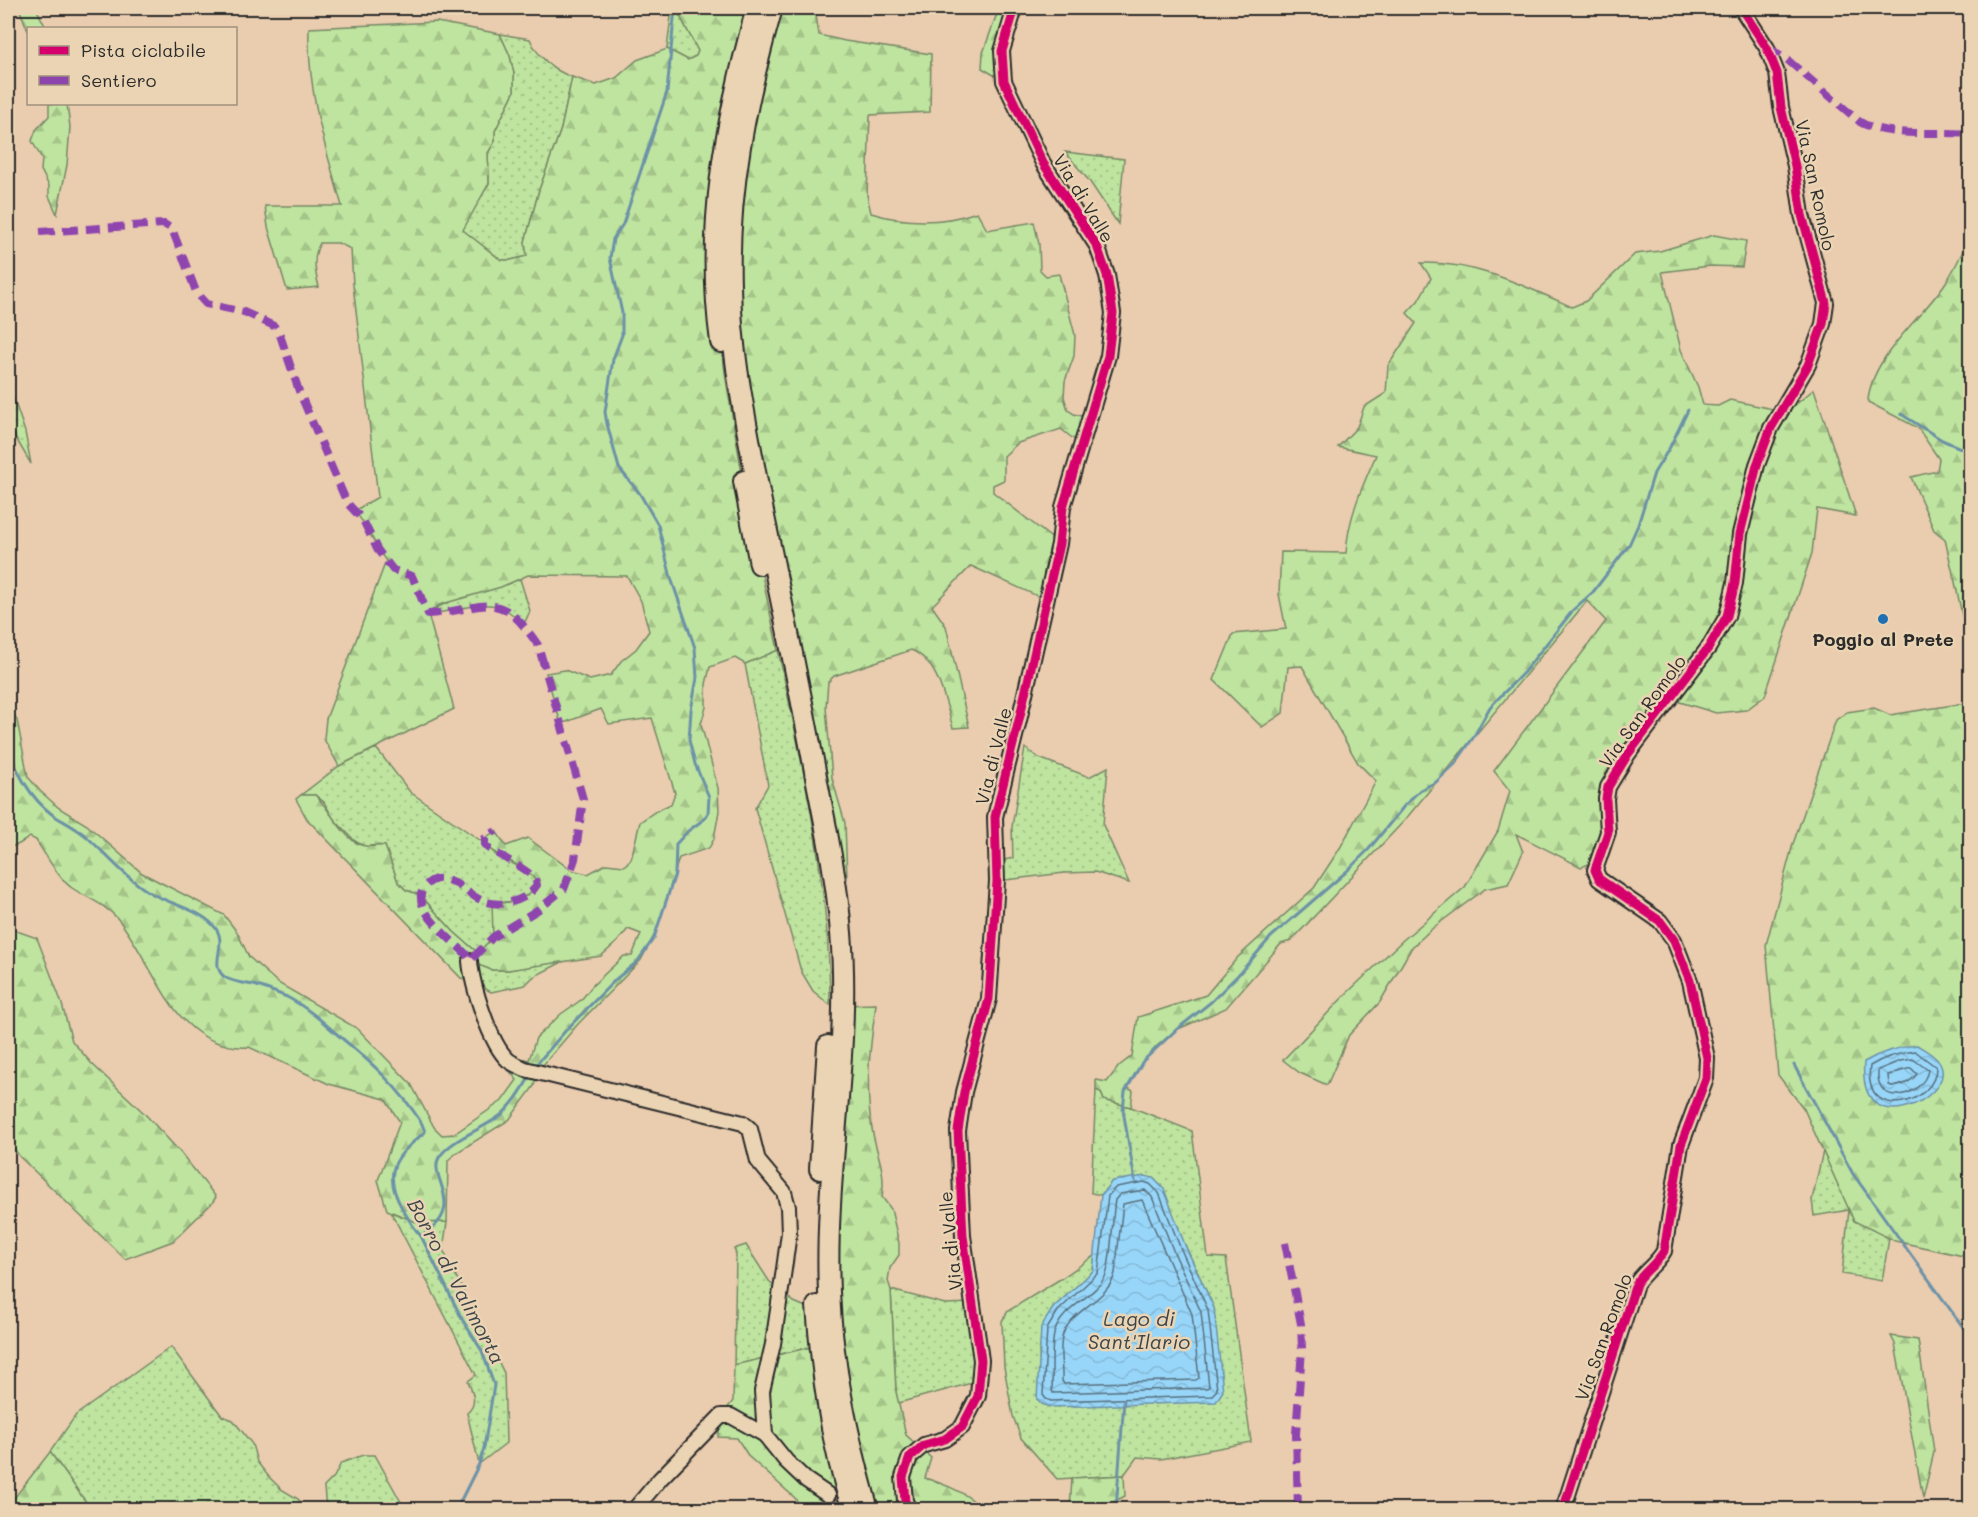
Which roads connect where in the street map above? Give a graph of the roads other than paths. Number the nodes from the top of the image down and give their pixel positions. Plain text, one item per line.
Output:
1 (757, 8) edge
2 (772, 8) edge
3 (1015, 8) edge
4 (1741, 8) edge
5 (470, 961) dead end
6 (765, 1435) junction
7 (828, 1495) tunnel mouth
8 (634, 1509) edge
9 (853, 1509) edge
10 (868, 1509) edge
11 (909, 1509) edge
12 (1563, 1509) edge

1 - 9 highway
2 - 10 highway
3 - 11 street, Via di Valle
4 - 12 street, Via San Romolo
5 - 6 street
6 - 7 street
6 - 8 street

